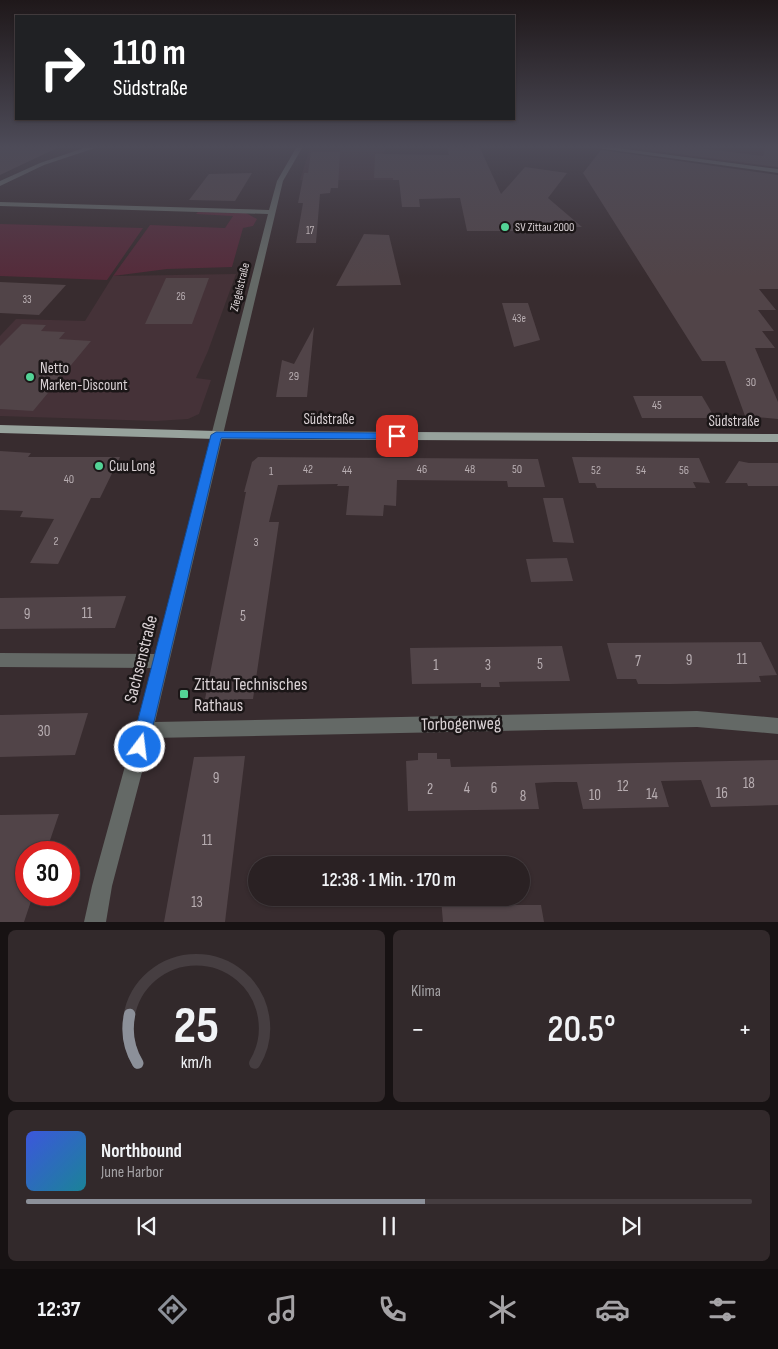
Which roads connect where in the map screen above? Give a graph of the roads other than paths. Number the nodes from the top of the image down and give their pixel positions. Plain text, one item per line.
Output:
1 (277, 191) edge
2 (0, 204) edge
3 (272, 212) junction
4 (0, 429) edge
5 (216, 435) junction
6 (778, 438) edge
7 (0, 660) edge
8 (162, 661) junction
9 (778, 726) edge
10 (144, 730) junction
11 (95, 922) edge

1 - 3 street, Ziegelstraße
2 - 3 street
3 - 5 street, Ziegelstraße
4 - 5 main road, Südstraße
5 - 6 main road, Südstraße
5 - 8 street, Sachsenstraße
7 - 8 street
8 - 10 street, Sachsenstraße
9 - 10 street, Torbogenweg
10 - 11 street, Sachsenstraße

